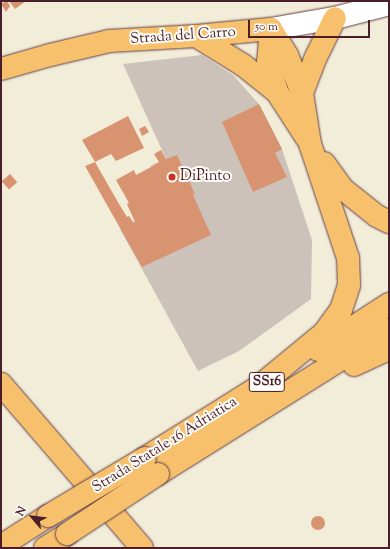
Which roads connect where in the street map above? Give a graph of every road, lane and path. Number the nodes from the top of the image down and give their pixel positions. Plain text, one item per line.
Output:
1 (389, 4) edge
2 (335, 18) junction
3 (271, 29) junction
4 (196, 36) junction
5 (1, 69) edge
6 (277, 92) junction
7 (302, 93) junction
8 (310, 144) junction
9 (389, 222) edge
10 (389, 304) edge
11 (389, 329) edge
12 (389, 349) edge
13 (1, 384) edge
14 (256, 389) junction
15 (263, 410) junction
16 (1, 546) edge
17 (46, 548) edge
18 (142, 548) edge

1 - 2 street, Strada del Carro
2 - 3 street, Strada del Carro
2 - 7 main road
3 - 4 main road, Strada del Carro
3 - 6 main road
3 - 7 main road
4 - 5 main road, Strada del Carro
4 - 6 main road
6 - 8 main road
7 - 8 main road
8 - 9 main road
8 - 14 main road
10 - 14 main road, Strada Statale 16 Adriatica / SS16
11 - 15 main road, Strada Statale 16 Adriatica / SS16
12 - 15 main road
13 - 18 main road
14 - 16 main road, Strada Statale 16 Adriatica / SS16, bridge
15 - 17 main road, Strada Statale 16 Adriatica / SS16, bridge

